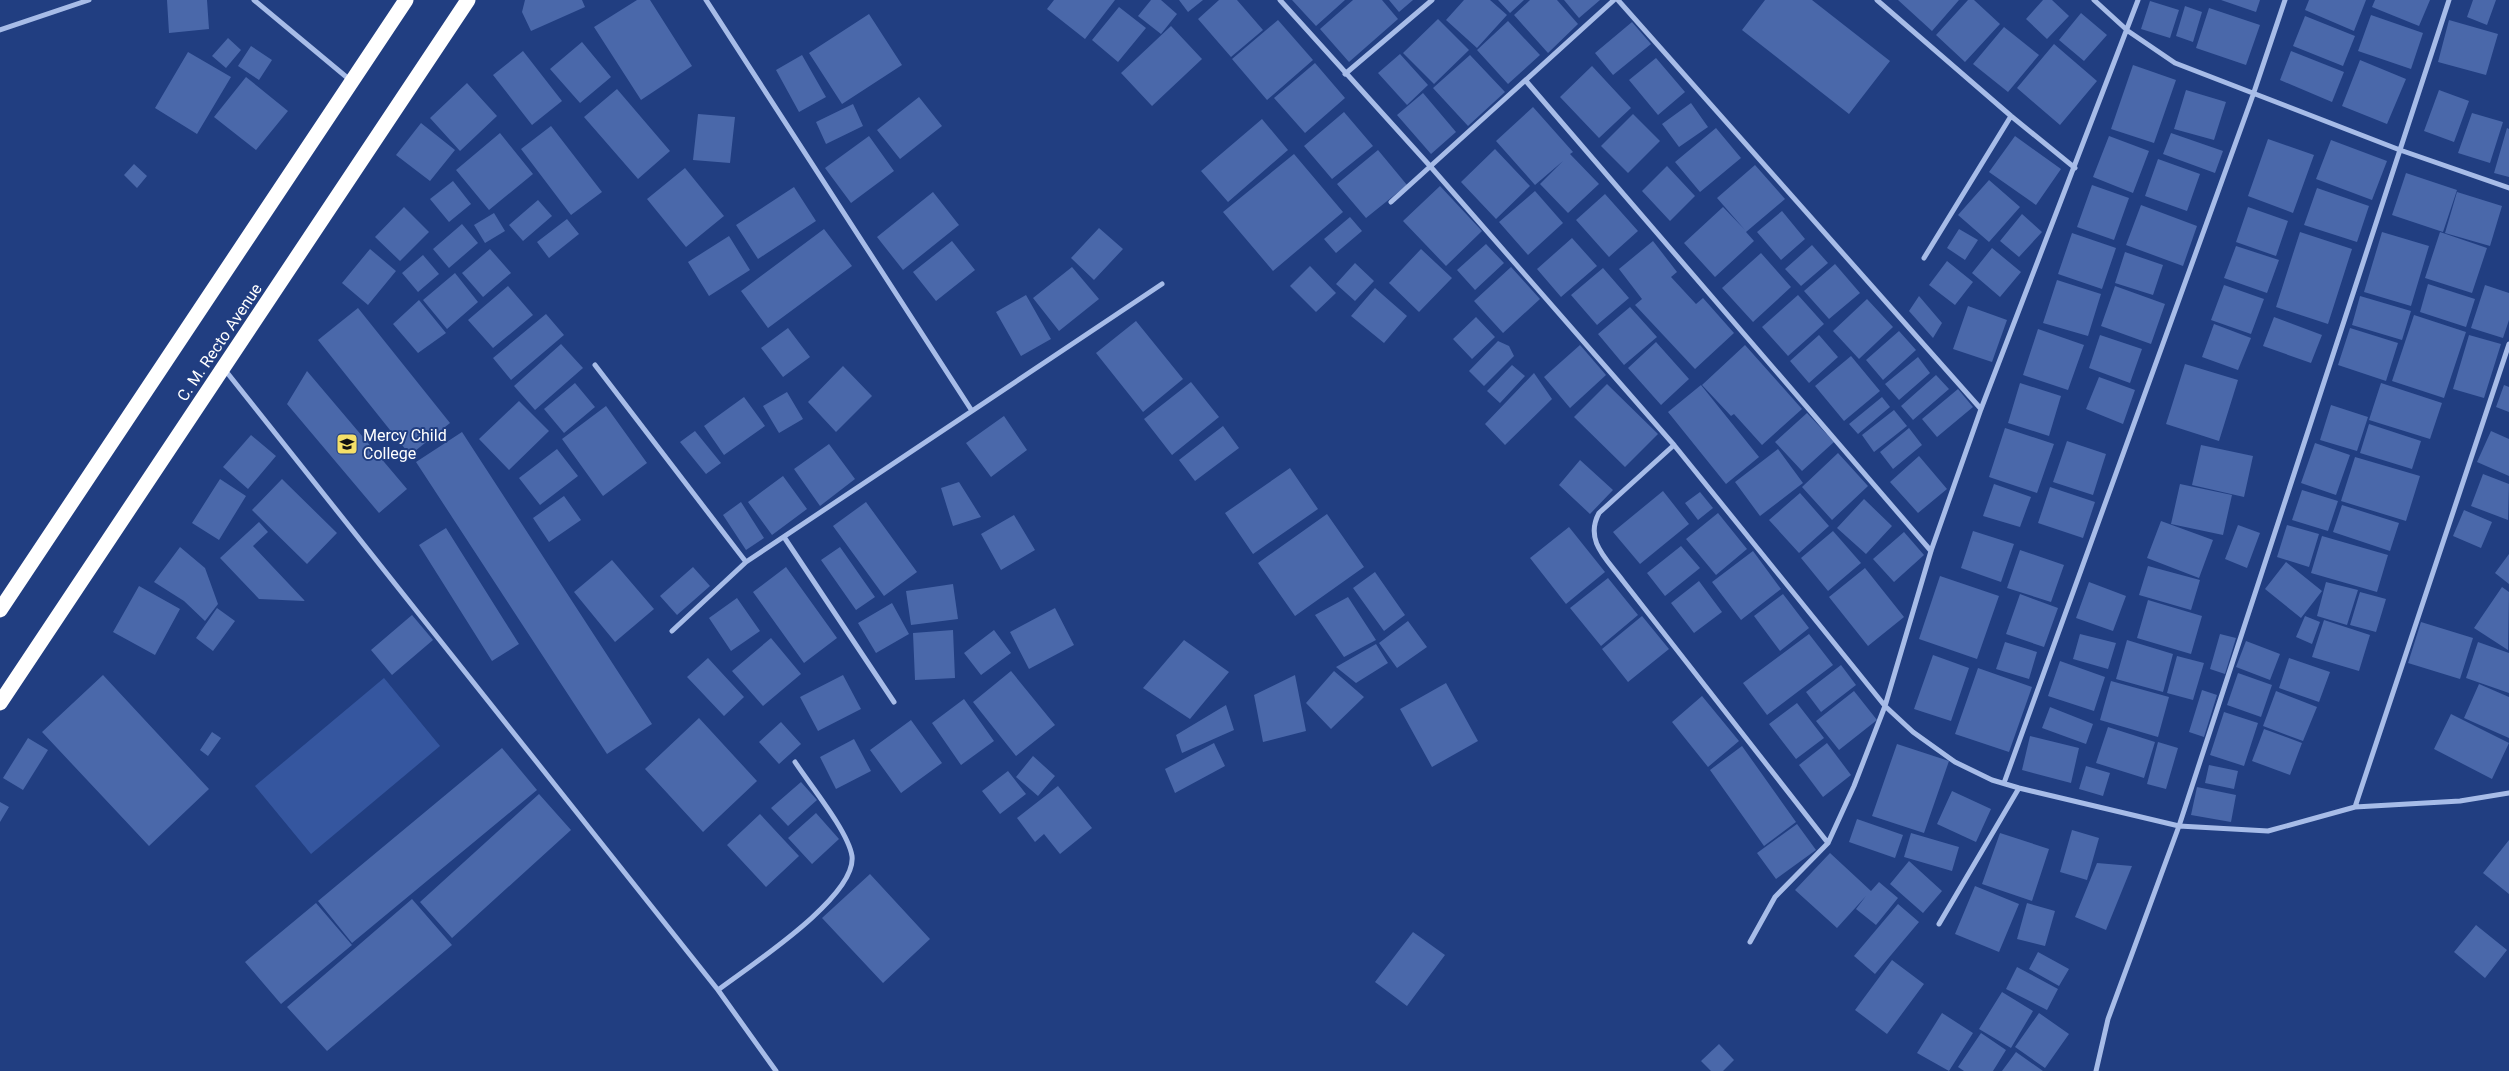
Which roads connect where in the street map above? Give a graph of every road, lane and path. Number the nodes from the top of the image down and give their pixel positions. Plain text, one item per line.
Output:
1 (89, 0) edge
2 (254, 0) edge
3 (406, 0) edge
4 (468, 0) edge
5 (706, 0) edge
6 (1280, 0) edge
7 (1432, 0) edge
8 (1614, 0) edge
9 (1618, 0) edge
10 (1877, 0) edge
11 (2094, 0) edge
12 (2138, 0) edge
13 (2285, 0) edge
14 (2449, 0) edge
15 (0, 30) edge
16 (2128, 30) junction
17 (1345, 74) junction
18 (1526, 81) junction
19 (352, 82) junction
20 (2253, 95) junction
21 (2010, 116) junction
22 (2400, 150) junction
23 (1430, 166) junction
24 (2075, 168) junction
25 (2509, 188) edge
26 (1391, 202) dead end
27 (1924, 258) dead end
28 (1162, 284) dead end
29 (2509, 344) edge
30 (2503, 360) junction
31 (2509, 363) edge
32 (595, 365) dead end
33 (223, 367) junction
34 (1981, 409) junction
35 (972, 411) junction
36 (1674, 445) junction
37 (784, 536) junction
38 (1930, 550) junction
39 (746, 562) junction
40 (0, 610) edge
41 (672, 632) dead end
42 (894, 702) dead end
43 (0, 703) edge
44 (1885, 706) junction
45 (794, 762) dead end
46 (2004, 783) junction
47 (2019, 788) junction
48 (2509, 793) edge
49 (2355, 807) junction
50 (2179, 826) junction
51 (1828, 843) junction
52 (1939, 924) dead end
53 (1750, 942) dead end
54 (718, 990) junction
55 (776, 1071) edge
56 (2096, 1071) edge

1 - 15 street
2 - 19 street
3 - 19 highway, C. M. Recto Avenue
4 - 33 highway, C. M. Recto Avenue
5 - 35 street
6 - 17 street
7 - 17 street
8 - 18 street
9 - 34 street
10 - 21 street
11 - 16 street
12 - 16 street
13 - 20 street
14 - 22 street
16 - 20 street
16 - 24 street
17 - 23 street
18 - 23 street
18 - 38 street
19 - 40 highway, C. M. Recto Avenue
20 - 22 street
20 - 46 street
21 - 24 street
21 - 27 street
22 - 25 street
22 - 50 street
23 - 26 street
23 - 36 street
24 - 34 street
28 - 35 street
29 - 30 street
30 - 31 street
30 - 49 street
32 - 39 street
33 - 43 highway, C. M. Recto Avenue
33 - 54 street
34 - 38 street
35 - 37 street
36 - 44 street
36 - 51 street
37 - 39 street
37 - 42 street
38 - 44 street
39 - 41 street
44 - 46 street
44 - 51 street
45 - 54 street
46 - 47 street
47 - 50 street
47 - 52 street
48 - 49 street
49 - 50 street
50 - 56 street
51 - 53 street
54 - 55 street

